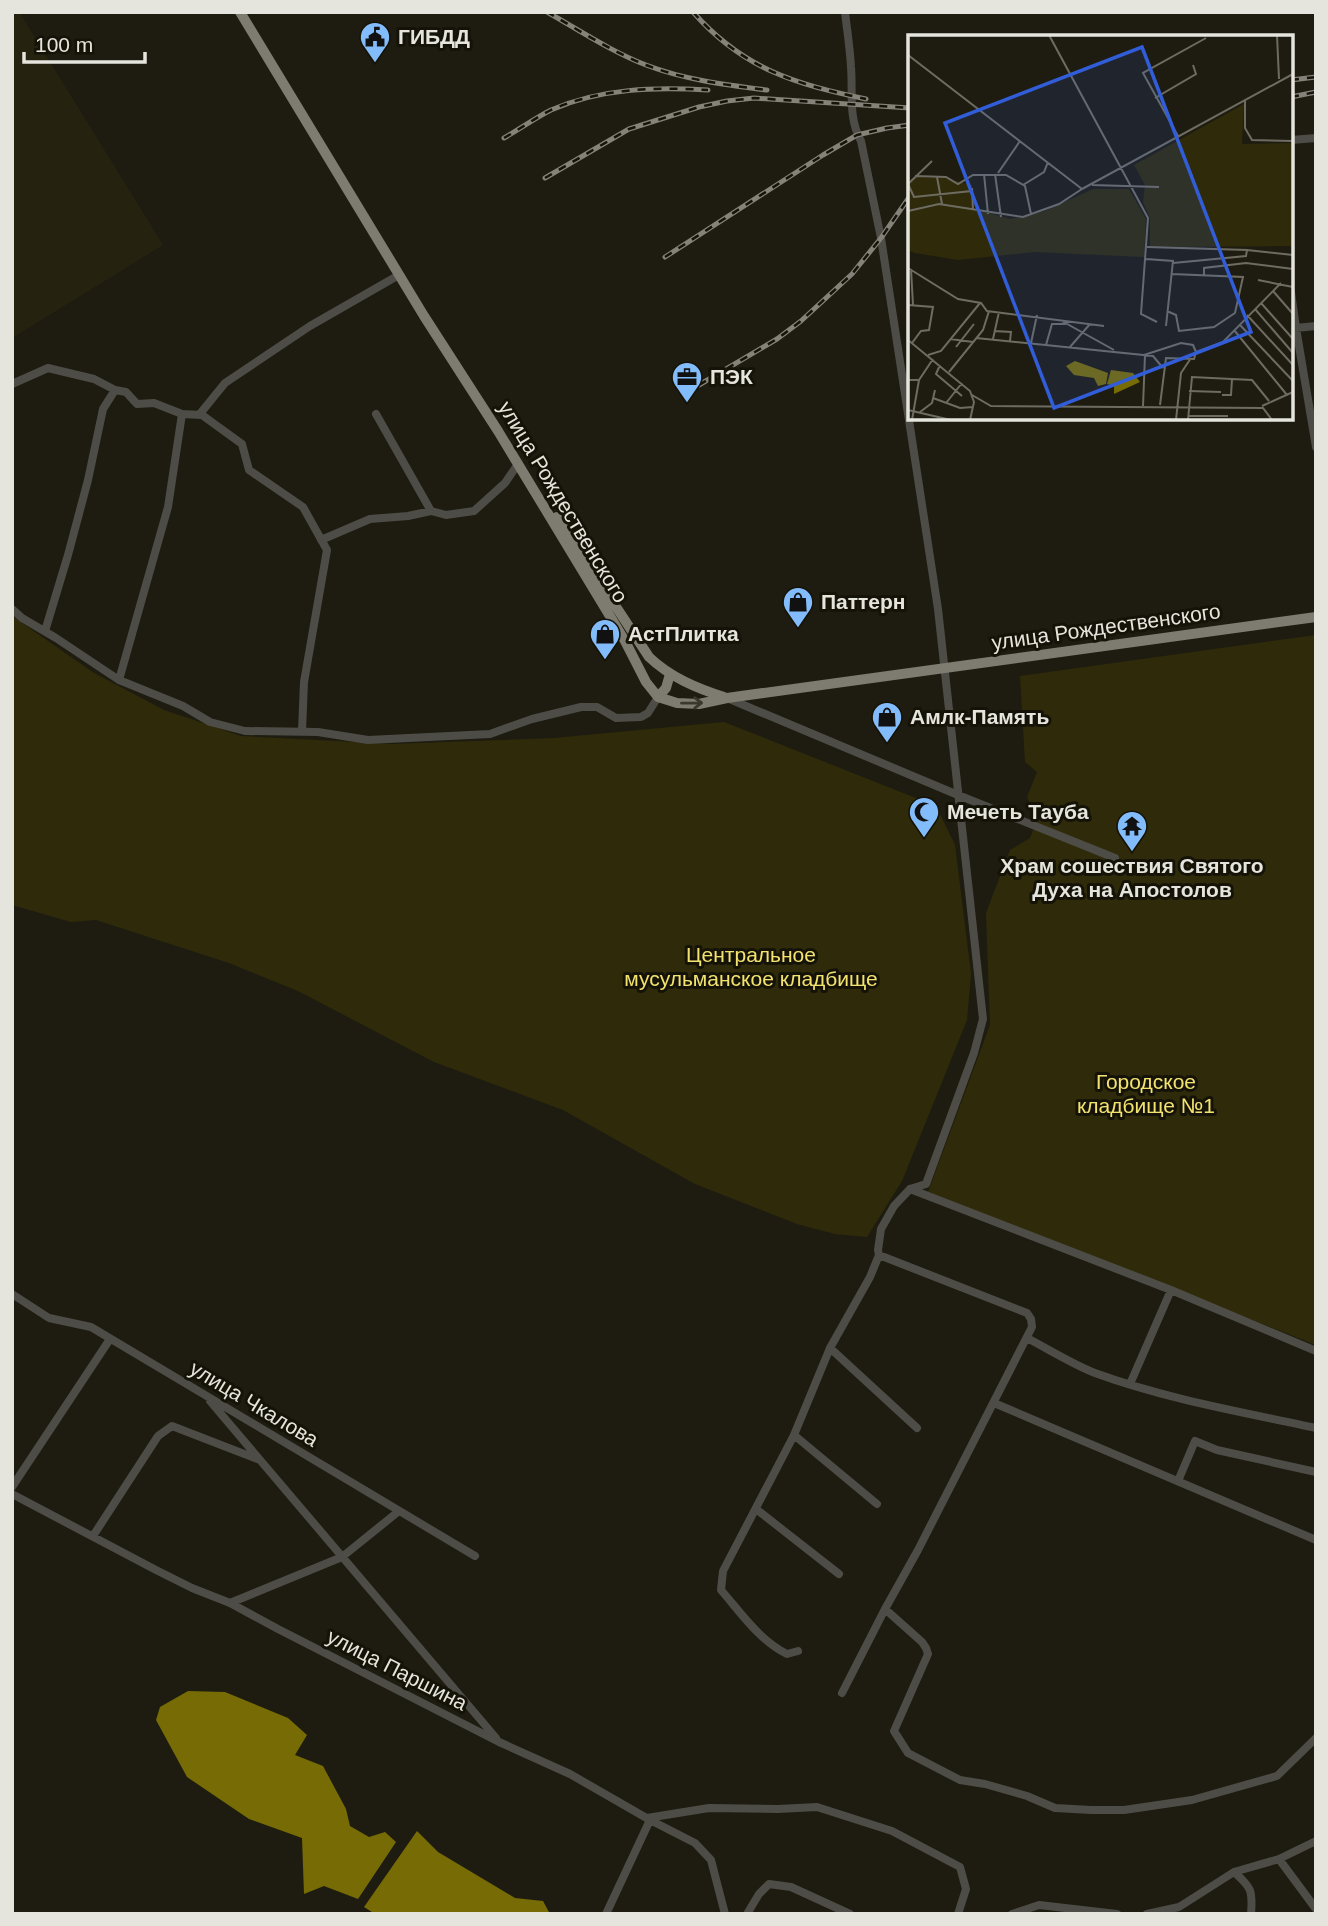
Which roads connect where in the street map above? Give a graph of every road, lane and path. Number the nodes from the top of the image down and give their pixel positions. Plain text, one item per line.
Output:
1 (240, 12) edge
2 (845, 12) edge
3 (1316, 138) edge
4 (1293, 140) edge
5 (399, 275) junction
6 (1293, 306) edge
7 (1316, 326) edge
8 (1296, 328) junction
9 (12, 383) edge
10 (115, 390) junction
11 (908, 413) edge
12 (182, 414) junction
13 (376, 414) dead end
14 (199, 415) junction
15 (909, 420) edge
16 (498, 431) junction
17 (1316, 447) edge
18 (518, 464) junction
19 (431, 511) junction
20 (321, 540) junction
21 (12, 609) edge
22 (1316, 617) edge
23 (45, 631) junction
24 (944, 669) junction
25 (665, 671) junction
26 (119, 680) junction
27 (646, 682) junction
28 (658, 697) junction
29 (727, 698) junction
30 (302, 731) junction
31 (958, 795) junction
32 (1115, 858) dead end
33 (910, 1189) junction
34 (879, 1255) junction
35 (1171, 1290) junction
36 (12, 1294) edge
37 (1027, 1338) junction
38 (110, 1339) junction
39 (830, 1348) junction
40 (1316, 1351) edge
41 (1130, 1384) junction
42 (206, 1396) junction
43 (994, 1403) junction
44 (917, 1428) dead end
45 (1316, 1428) edge
46 (794, 1436) junction
47 (261, 1461) junction
48 (1316, 1472) edge
49 (1178, 1481) junction
50 (12, 1487) edge
51 (12, 1494) edge
52 (877, 1504) dead end
53 (756, 1509) junction
54 (399, 1511) junction
55 (93, 1536) junction
56 (1316, 1540) edge
57 (474, 1556) dead end
58 (342, 1557) junction
59 (839, 1574) dead end
60 (230, 1603) junction
61 (885, 1609) junction
62 (798, 1651) dead end
63 (842, 1693) dead end
64 (1316, 1738) edge
65 (499, 1742) junction
66 (648, 1819) junction
67 (1316, 1841) edge
68 (1279, 1859) junction
69 (1234, 1871) junction
70 (1316, 1909) edge
71 (606, 1914) edge
72 (725, 1914) edge
73 (747, 1914) edge
74 (850, 1914) edge
75 (958, 1914) edge
76 (1012, 1914) edge
77 (1117, 1914) edge
78 (1147, 1914) edge
79 (1251, 1914) edge

1 - 5 main road, улица Рождественского
2 - 11 street
3 - 4 street
5 - 14 street
5 - 16 main road, улица Рождественского
6 - 8 street
7 - 8 street
8 - 17 street
9 - 10 street
10 - 12 street
10 - 23 street
12 - 14 street
12 - 26 street
13 - 19 street
14 - 20 street
15 - 24 street
16 - 18 main road, улица Рождественского
16 - 25 main road
18 - 19 street
18 - 27 main road, улица Рождественского
19 - 20 street
20 - 30 street
21 - 23 street
22 - 24 main road, улица Рождественского
23 - 26 street
24 - 29 main road, улица Рождественского
24 - 31 street
25 - 27 main road
25 - 28 main road
25 - 29 main road
26 - 30 street
27 - 28 main road, улица Рождественского
28 -> 29 main road, улица Рождественского
28 - 30 street
29 - 31 street
31 - 32 street
31 - 33 street
33 - 34 street
33 - 35 street
34 - 37 street
34 - 39 street
35 - 40 street
35 - 41 street
36 - 38 street, улица Чкалова
37 - 41 street
37 - 43 street
38 - 42 street, улица Чкалова
38 - 50 street
39 - 44 street
39 - 46 street
41 - 45 street
42 - 47 street
42 - 54 street, улица Чкалова
43 - 49 street
43 - 61 street
46 - 52 street
46 - 53 street
47 - 55 street
47 - 58 street
48 - 49 street
49 - 56 street
51 - 55 street, улица Паршина
53 - 59 street
53 - 62 street
54 - 57 street, улица Чкалова
54 - 58 street
55 - 60 street, улица Паршина
58 - 60 street
58 - 65 street
60 - 65 street, улица Паршина
61 - 63 street
61 - 64 street
65 - 66 street, улица Паршина
66 - 71 street
66 - 72 street, улица Паршина
66 - 75 street
67 - 68 street
68 - 69 street
68 - 70 street
69 - 78 street
69 - 79 street
73 - 74 street
76 - 77 street

